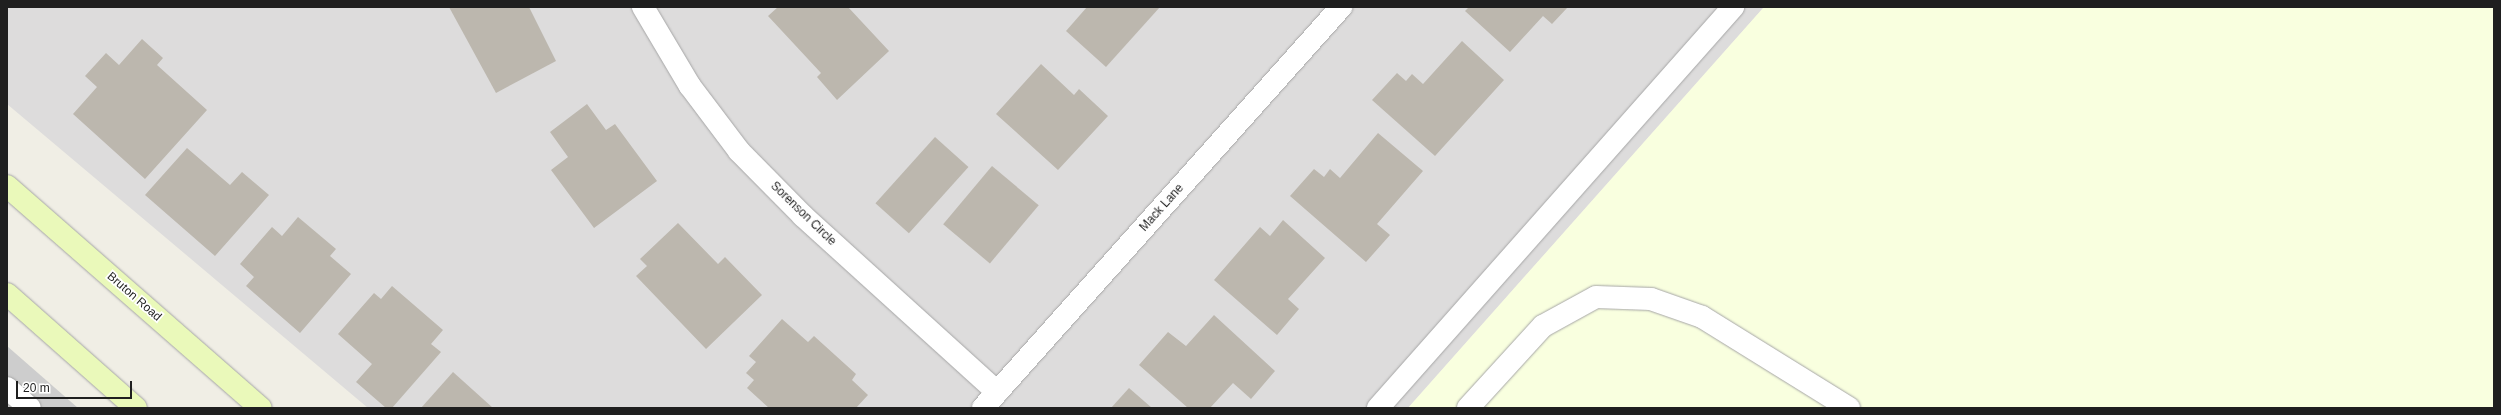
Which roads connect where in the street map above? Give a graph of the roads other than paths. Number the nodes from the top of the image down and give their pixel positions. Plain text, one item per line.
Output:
1 (643, 7) edge
2 (1341, 7) edge
3 (1733, 7) edge
4 (7, 186) edge
5 (7, 294) edge
6 (7, 388) edge
7 (997, 392) junction
8 (30, 408) edge
9 (136, 408) edge
10 (261, 408) edge
11 (983, 408) edge
12 (1378, 408) edge
13 (1468, 408) edge
14 (1849, 408) edge

1 - 7 street, Sorenson Circle
2 - 7 street, Mack Lane
3 - 12 street
4 - 10 main road, Bruton Road
5 - 9 main road
6 - 8 street
7 - 11 street, Mack Lane
13 - 14 street

